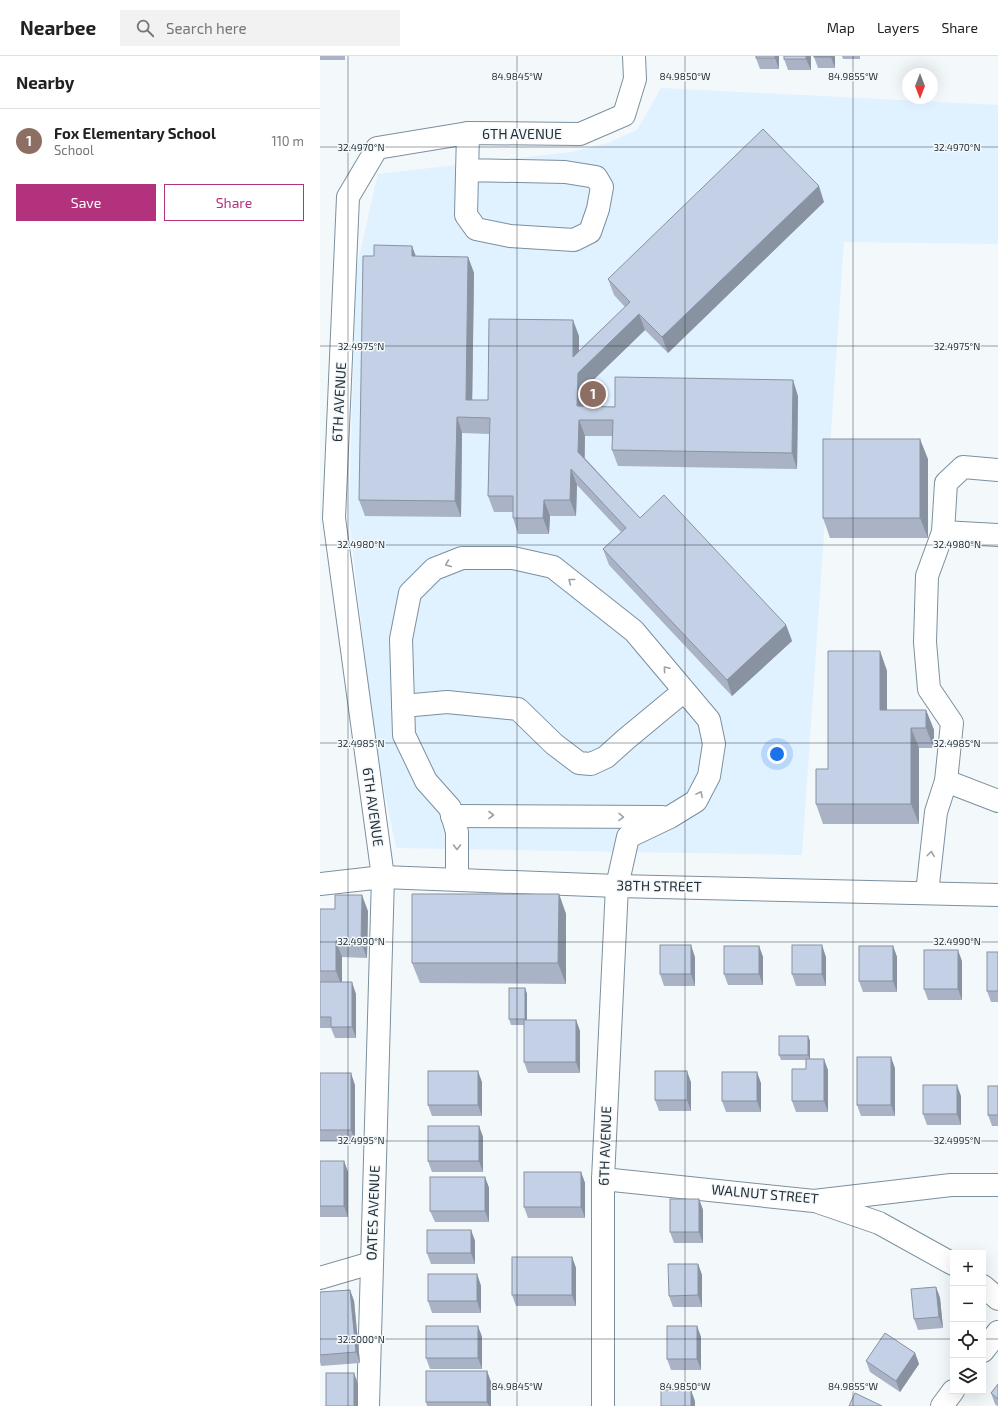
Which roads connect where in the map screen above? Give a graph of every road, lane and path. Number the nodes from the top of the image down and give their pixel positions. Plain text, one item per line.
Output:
1 (634, 56) edge
2 (468, 133) junction
3 (467, 170) junction
4 (998, 470) edge
5 (943, 532) junction
6 (998, 535) edge
7 (684, 691) junction
8 (403, 706) junction
9 (946, 781) junction
10 (998, 801) edge
11 (452, 816) junction
12 (670, 817) junction
13 (383, 877) junction
14 (457, 879) junction
15 (320, 884) edge
16 (617, 886) junction
17 (927, 893) junction
18 (998, 895) edge
19 (603, 1179) junction
20 (998, 1185) edge
21 (814, 1201) junction
22 (950, 1262) edge
23 (371, 1263) junction
24 (320, 1278) edge
25 (986, 1289) edge
26 (998, 1299) edge
27 (998, 1332) edge
28 (986, 1347) edge
29 (951, 1394) edge
30 (368, 1406) edge
31 (603, 1406) edge
32 (942, 1406) edge

1 - 2 street, 6TH AVENUE
2 - 3 street
2 - 13 street, 6TH AVENUE
3 - 3 street
4 - 5 street
5 - 6 street
5 - 9 street
7 - 8 street
7 -> 8 street
12 -> 7 street
8 - 11 street
9 - 10 street
17 -> 9 street
11 -> 12 street
11 -> 14 street
12 - 16 street, 6TH AVENUE
13 - 14 street, 38TH STREET
13 - 15 street, 38TH STREET
13 - 23 street, OATES AVENUE
14 - 16 street, 38TH STREET
16 - 17 street, 38TH STREET
16 - 19 street, 6TH AVENUE
17 - 18 street, 38TH STREET
19 - 21 street, WALNUT STREET
19 - 31 street, 6TH AVENUE
20 - 21 street, WALNUT STREET
21 - 22 street
23 - 24 street
23 - 30 street, OATES AVENUE
25 - 26 street
27 - 28 street
29 - 32 street

